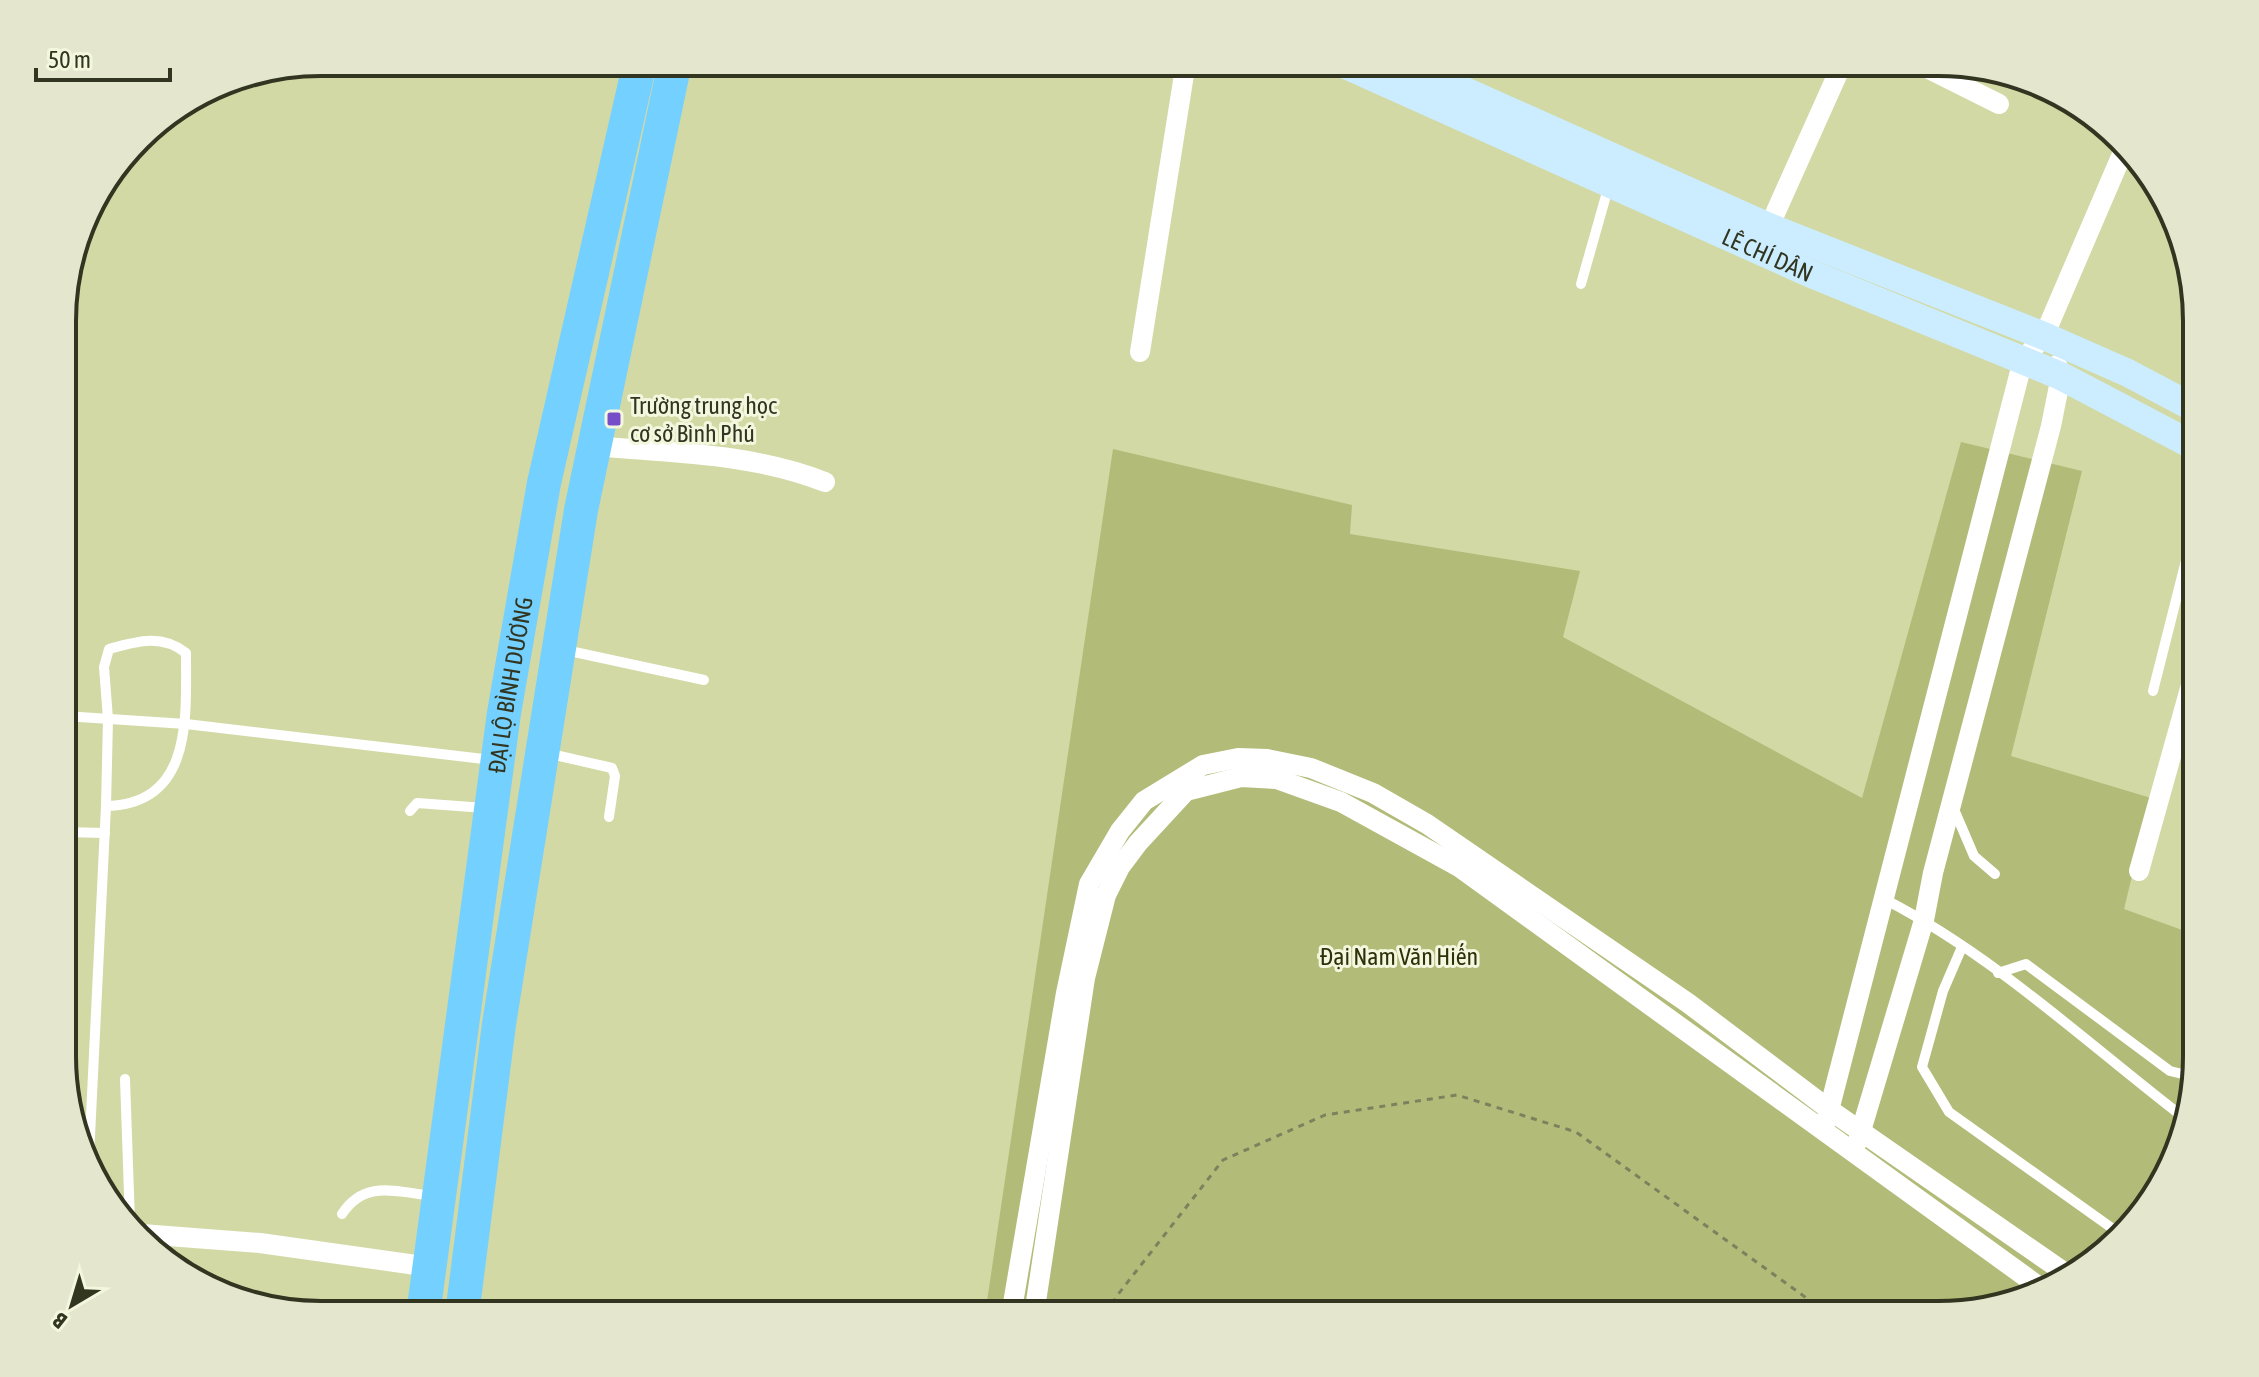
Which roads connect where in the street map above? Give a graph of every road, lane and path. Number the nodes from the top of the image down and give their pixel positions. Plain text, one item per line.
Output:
1 (637, 76) edge
2 (672, 76) edge
3 (1184, 76) edge
4 (1370, 76) edge
5 (1431, 76) edge
6 (1837, 76) edge
7 (1944, 76) edge
8 (1999, 104) dead end
9 (2120, 159) edge
10 (1609, 183) junction
11 (1769, 227) junction
12 (1581, 284) dead end
13 (2044, 336) junction
14 (574, 350) junction
15 (1140, 352) dead end
16 (612, 357) junction
17 (2023, 360) junction
18 (2061, 376) junction
19 (2182, 402) edge
20 (2182, 440) edge
21 (593, 446) junction
22 (825, 482) dead end
23 (2182, 576) edge
24 (559, 649) junction
25 (704, 680) dead end
26 (2153, 691) dead end
27 (76, 717) edge
28 (2182, 717) edge
29 (108, 719) junction
30 (186, 724) junction
31 (543, 753) junction
32 (497, 761) junction
33 (1952, 805) junction
34 (106, 806) junction
35 (491, 809) junction
36 (410, 811) dead end
37 (609, 817) dead end
38 (76, 832) edge
39 (105, 833) junction
40 (2139, 871) dead end
41 (1995, 874) dead end
42 (1886, 900) junction
43 (1924, 920) junction
44 (1962, 947) junction
45 (1998, 973) junction
46 (2182, 1074) edge
47 (125, 1079) dead end
48 (1830, 1110) junction
49 (2176, 1112) edge
50 (1861, 1131) junction
51 (1823, 1133) junction
52 (90, 1136) edge
53 (1854, 1155) junction
54 (440, 1196) junction
55 (130, 1208) edge
56 (342, 1214) dead end
57 (2112, 1228) edge
58 (154, 1235) edge
59 (430, 1267) junction
60 (2059, 1269) edge
61 (2032, 1282) edge
62 (1809, 1300) edge
63 (425, 1301) edge
64 (464, 1301) edge
65 (1013, 1301) edge
66 (1036, 1301) edge
67 (1114, 1301) edge

1 - 14 highway, ĐẠI LỘ BÌNH DƯƠNG
2 - 16 highway, ĐẠI LỘ BÌNH DƯƠNG
3 - 15 street
4 - 10 main road, LÊ CHÍ DÂN
5 - 11 main road, LÊ CHÍ DÂN
6 - 11 street
7 - 8 street
9 - 13 street
10 - 12 lane
10 - 17 main road, LÊ CHÍ DÂN
11 - 13 main road, LÊ CHÍ DÂN
13 - 17 street
13 - 18 street
13 - 19 main road, LÊ CHÍ DÂN
14 - 16 highway
14 - 32 highway, ĐẠI LỘ BÌNH DƯƠNG
16 - 21 highway, ĐẠI LỘ BÌNH DƯƠNG
17 - 18 main road, LÊ CHÍ DÂN
17 - 42 street
18 - 20 main road, LÊ CHÍ DÂN
18 - 33 street
21 - 22 street
21 - 24 highway, ĐẠI LỘ BÌNH DƯƠNG
23 - 26 lane
24 - 25 lane
24 - 31 highway, ĐẠI LỘ BÌNH DƯƠNG
27 - 29 lane
28 - 40 street
29 - 30 lane
29 - 30 lane
29 - 34 lane
30 - 32 lane
30 - 34 lane
31 - 37 lane
31 - 64 highway, ĐẠI LỘ BÌNH DƯƠNG
32 - 35 highway, ĐẠI LỘ BÌNH DƯƠNG
33 - 41 lane
33 - 43 street
34 - 39 lane
35 - 36 lane
35 - 54 highway, ĐẠI LỘ BÌNH DƯƠNG
38 - 39 lane
39 - 52 lane
42 - 43 lane
42 - 48 street
43 - 44 lane
43 - 50 street
44 - 45 lane
44 - 57 lane
45 - 46 lane
45 - 49 lane
47 - 55 lane
48 - 50 street
48 - 51 street
48 - 65 street
50 - 53 street
50 - 60 street
51 - 53 street
51 - 66 street
53 - 61 street
54 - 56 lane
54 - 59 highway, ĐẠI LỘ BÌNH DƯƠNG
58 - 59 street
59 - 63 highway, ĐẠI LỘ BÌNH DƯƠNG
62 - 67 path

